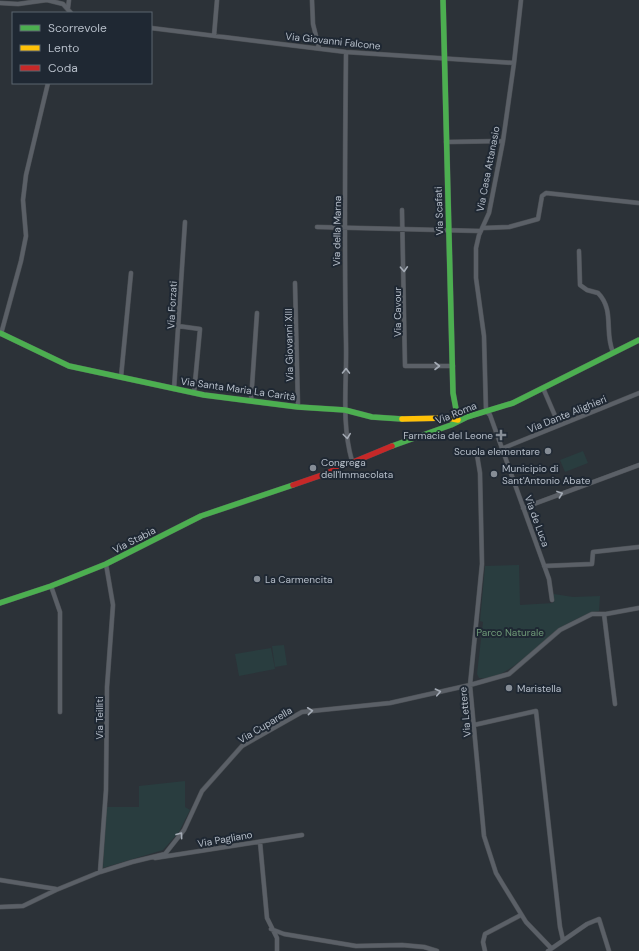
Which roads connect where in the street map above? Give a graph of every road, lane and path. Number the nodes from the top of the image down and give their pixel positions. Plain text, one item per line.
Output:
1 (47, 0) edge
2 (69, 0) edge
3 (217, 0) edge
4 (312, 0) edge
5 (443, 0) edge
6 (521, 0) edge
7 (0, 3) edge
8 (70, 11) edge
9 (152, 28) edge
10 (214, 36) junction
11 (319, 48) junction
12 (346, 52) junction
13 (444, 59) junction
14 (514, 62) junction
15 (48, 84) edge
16 (503, 141) junction
17 (446, 142) junction
18 (639, 203) edge
19 (402, 210) dead end
20 (185, 222) dead end
21 (318, 227) dead end
22 (343, 229) junction
23 (482, 229) junction
24 (402, 230) junction
25 (449, 231) junction
26 (579, 251) dead end
27 (131, 274) dead end
28 (295, 283) dead end
29 (256, 313) dead end
30 (178, 326) junction
31 (0, 334) edge
32 (639, 342) edge
33 (613, 352) junction
34 (453, 366) junction
35 (121, 377) junction
36 (543, 388) junction
37 (174, 389) junction
38 (194, 393) junction
39 (639, 393) edge
40 (251, 401) junction
41 (298, 407) junction
42 (345, 410) junction
43 (486, 410) junction
44 (458, 420) junction
45 (559, 425) junction
46 (501, 449) junction
47 (477, 455) dead end
48 (352, 461) junction
49 (639, 466) edge
50 (275, 491) joint
51 (523, 508) junction
52 (639, 547) edge
53 (106, 564) junction
54 (544, 566) junction
55 (51, 586) junction
56 (552, 600) dead end
57 (0, 603) edge
58 (639, 608) edge
59 (604, 614) junction
60 (470, 685) junction
61 (615, 704) dead end
62 (60, 712) dead end
63 (474, 725) junction
64 (302, 835) dead end
65 (260, 842) junction
66 (151, 858) junction
67 (100, 872) junction
68 (0, 880) edge
69 (56, 890) junction
70 (0, 907) edge
71 (521, 915) junction
72 (272, 929) junction
73 (563, 940) junction
74 (549, 950) edge
75 (277, 951) edge
76 (437, 951) edge
77 (485, 951) edge
78 (609, 951) edge

1 - 7 street
1 - 8 street
2 - 8 street
3 - 10 street
4 - 11 street
5 - 13 street, Via Scafati
6 - 14 street, Via Casa Attanasio
9 - 10 street, Via Giovanni Falcone
10 - 11 street, Via Giovanni Falcone
11 - 12 street, Via Giovanni Falcone
12 - 13 street, Via Giovanni Falcone
12 - 22 street, Via della Marna
13 - 14 street, Via Giovanni Falcone
13 - 17 street, Via Scafati
14 - 16 street, Via Casa Attanasio
15 - 31 street
16 - 17 street
16 - 23 street, Via Casa Attanasio
17 - 25 street, Via Scafati
18 - 23 street
19 - 24 street, Via Cavour
20 - 30 street, Via Forzati
21 - 22 street
22 - 24 street
42 -> 22 street, Via della Marna
23 - 25 street
23 - 43 street, Via Casa Attanasio
24 - 25 street
24 -> 34 street, Via Cavour
25 - 34 street, Via Scafati
26 - 33 street
27 - 35 street
28 - 41 street, Via Giovanni XIII
29 - 40 street
30 - 37 street, Via Forzati
30 - 38 street
31 - 35 street, Via Santa Maria La Carità
32 - 33 street, Via Roma
33 - 36 street, Via Roma
34 - 44 street, Via Scafati
35 - 37 street, Via Santa Maria La Carità
36 - 43 street, Via Roma
36 - 45 street
37 - 38 street, Via Santa Maria La Carità
38 - 40 street, Via Santa Maria La Carità
39 - 45 street, Via Dante Alighieri
40 - 41 street, Via Santa Maria La Carità
41 - 42 street, Via Santa Maria La Carità
42 - 44 street, Via Santa Maria La Carità
42 -> 48 street, Via della Marna
43 - 44 street, Via Roma
43 - 46 street, Via de Luca
44 - 48 street, Via Roma
45 - 46 street, Via Dante Alighieri
46 - 51 street, Via de Luca
47 - 60 street, Via Lettere
48 - 50 street, Via Roma
51 -> 49 street
50 - 53 street, Via Stabia
51 - 54 street, Via de Luca
52 - 54 street
53 - 55 street, Via Stabia
53 - 67 street, Via Teilliti
54 - 56 street, Via de Luca
55 - 57 street, Via Stabia
55 - 62 street
58 - 59 street, Via Cuparella
59 - 60 street, Via Cuparella
59 - 61 street
60 - 63 street, Via Lettere
66 -> 60 street, Via Cuparella
63 - 71 street, Via Lettere
63 - 73 street
64 - 65 street, Via Pagliano
65 - 66 street, Via Pagliano
65 - 72 street
66 - 67 street, Via Cuparella
67 - 69 street, Via Cuparella
68 - 69 street
69 - 70 street
71 - 74 street, Via Lettere
71 - 77 street
72 - 75 street
72 - 76 street
73 - 74 street
73 - 78 street

